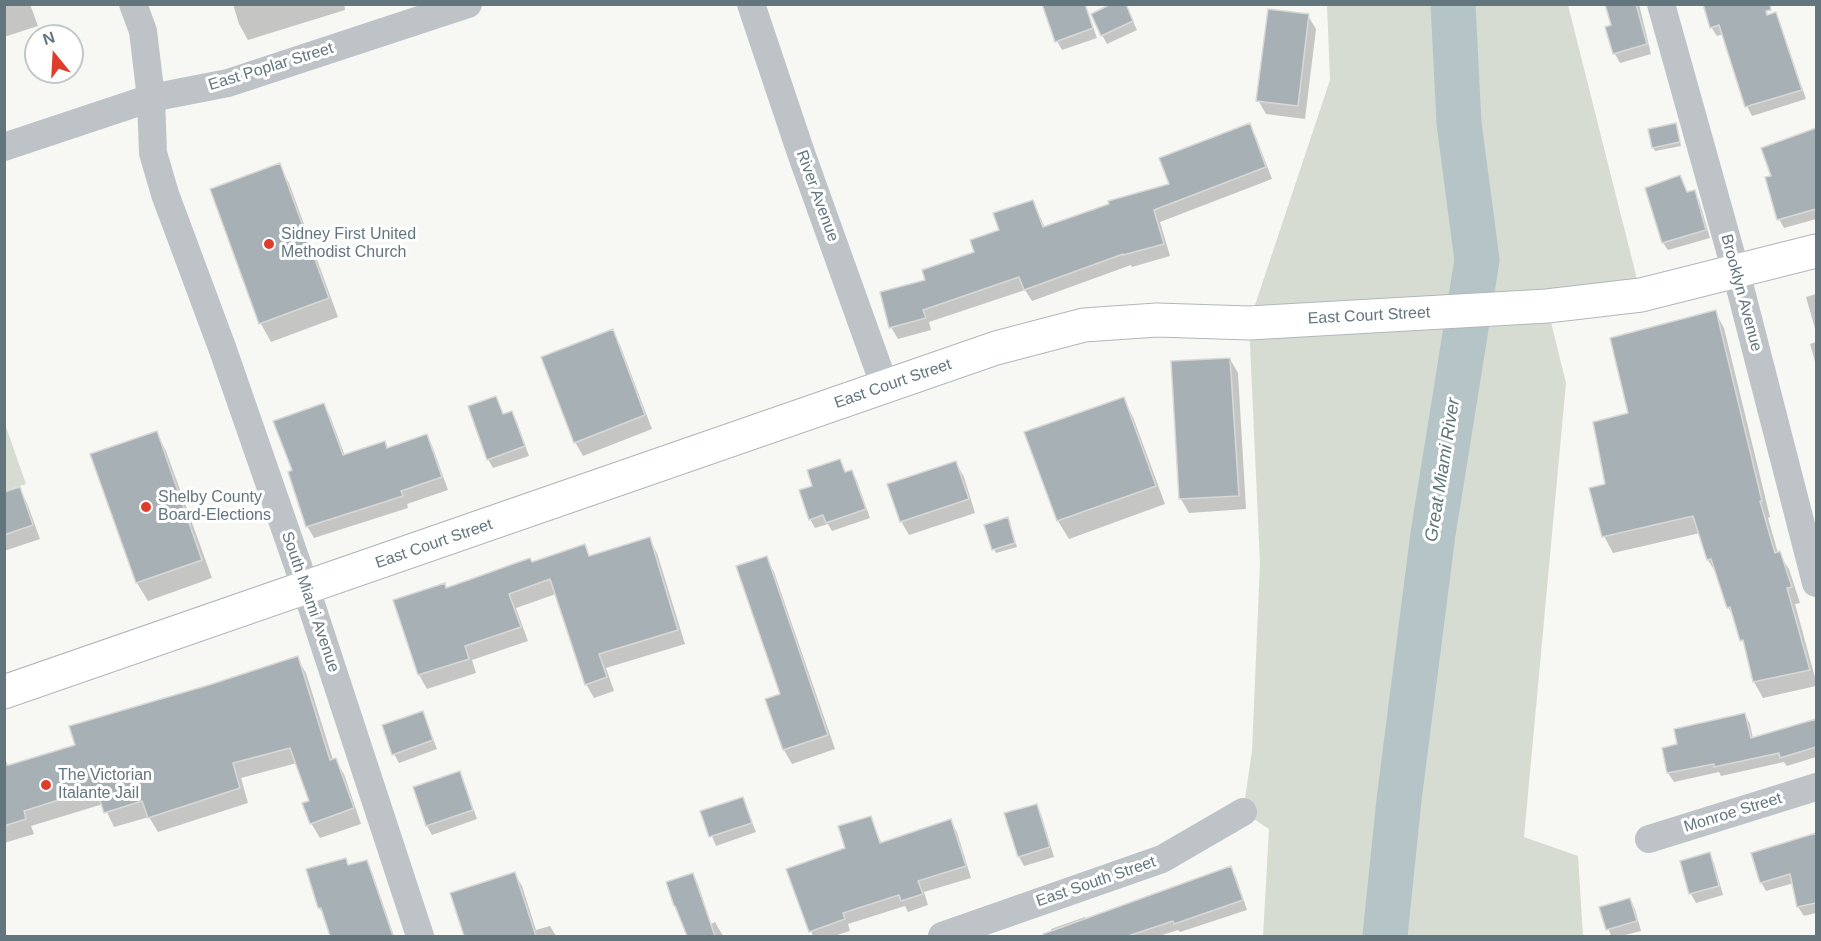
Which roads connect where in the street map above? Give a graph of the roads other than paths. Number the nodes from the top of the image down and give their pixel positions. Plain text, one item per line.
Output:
1 (133, 4) edge
2 (468, 4) edge
3 (751, 4) edge
4 (1661, 4) edge
5 (151, 98) junction
6 (4, 147) edge
7 (1816, 250) edge
8 (1736, 272) junction
9 (885, 387) junction
10 (1816, 583) edge
11 (306, 589) junction
12 (4, 692) edge
13 (1816, 787) edge
14 (1244, 812) dead end
15 (1649, 839) dead end
16 (420, 936) edge
17 (942, 936) edge

1 - 5 street, South Miami Avenue
2 - 5 street, East Poplar Street
3 - 9 street, River Avenue
4 - 8 street, Brooklyn Avenue
5 - 6 street, East Poplar Street
5 - 11 street, South Miami Avenue
7 - 8 main road, East Court Street
8 - 9 main road, East Court Street
8 - 10 street, Brooklyn Avenue
9 - 11 main road, East Court Street
11 - 12 main road, East Court Street
11 - 16 street, South Miami Avenue
13 - 15 street, Monroe Street
14 - 17 street, East South Street

